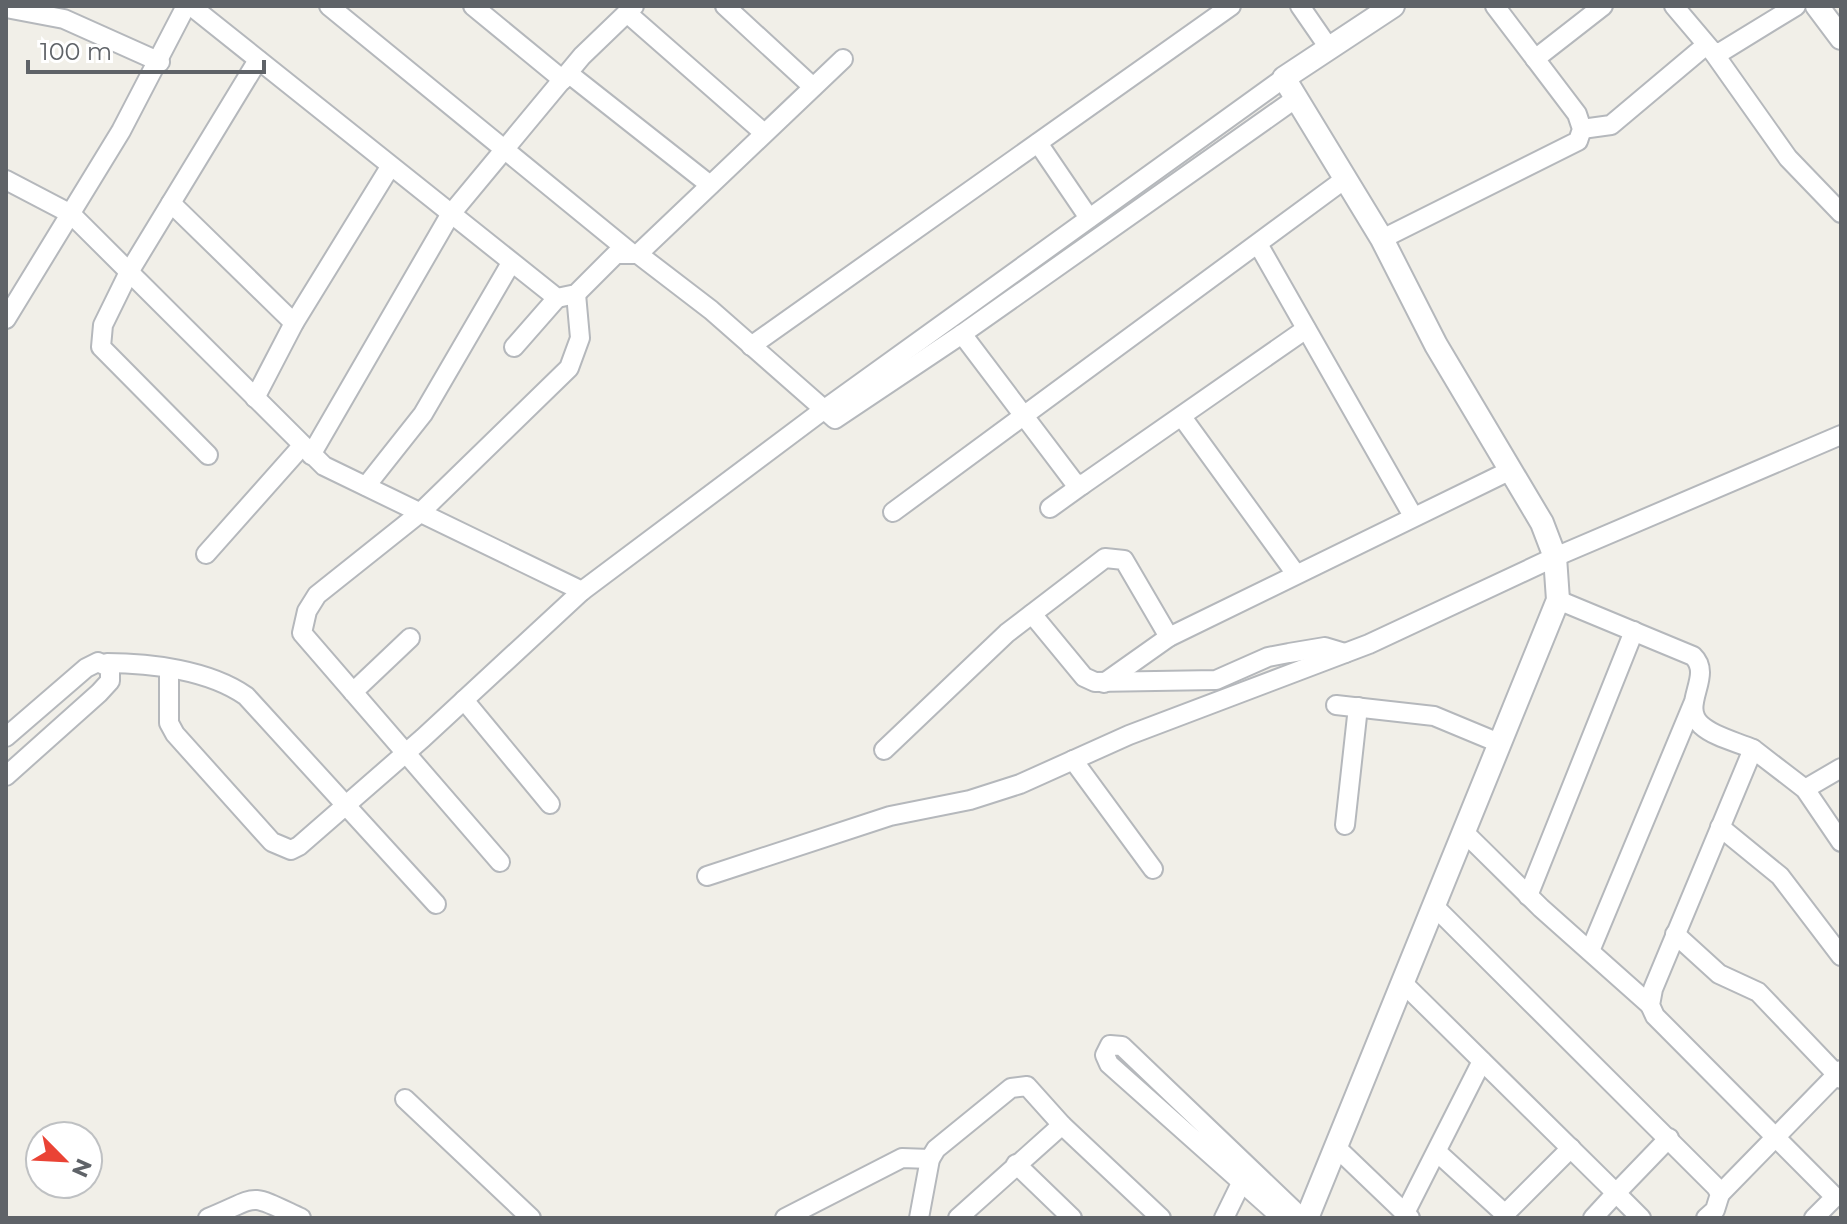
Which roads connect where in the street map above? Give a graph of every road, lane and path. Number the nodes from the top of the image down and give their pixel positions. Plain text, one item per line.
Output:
1 (189, 6) edge
2 (329, 6) edge
3 (473, 6) edge
4 (725, 6) edge
5 (1231, 6) edge
6 (1300, 6) edge
7 (1393, 6) edge
8 (1495, 6) edge
9 (1603, 6) edge
10 (1674, 6) edge
11 (1796, 6) edge
12 (1817, 6) edge
13 (6, 8) edge
14 (631, 9) edge
15 (1841, 38) edge
16 (1329, 48) junction
17 (1709, 49) junction
18 (843, 59) dead end
19 (1535, 59) junction
20 (258, 60) junction
21 (160, 62) junction
22 (566, 77) junction
23 (1284, 78) junction
24 (813, 87) junction
25 (1295, 99) junction
26 (1582, 129) junction
27 (764, 133) junction
28 (1038, 143) junction
29 (505, 149) junction
30 (390, 167) junction
31 (1345, 179) junction
32 (6, 180) edge
33 (1141, 181) junction
34 (710, 185) junction
35 (1151, 200) junction
36 (171, 203) junction
37 (1841, 213) edge
38 (71, 214) junction
39 (450, 215) junction
40 (1089, 218) junction
41 (1382, 239) junction
42 (1258, 244) junction
43 (634, 253) junction
44 (511, 263) junction
45 (129, 272) junction
46 (576, 294) junction
47 (557, 298) junction
48 (6, 319) edge
49 (294, 323) junction
50 (1306, 329) junction
51 (962, 334) junction
52 (751, 346) junction
53 (514, 347) dead end
54 (255, 398) junction
55 (822, 411) junction
56 (1024, 416) junction
57 (1182, 417) junction
58 (1841, 435) edge
59 (306, 451) junction
60 (208, 455) dead end
61 (1511, 470) junction
62 (1082, 485) junction
63 (366, 486) junction
64 (1050, 508) dead end
65 (893, 512) dead end
66 (420, 513) junction
67 (1413, 516) junction
68 (206, 554) dead end
69 (1555, 557) junction
70 (1296, 574) junction
71 (582, 591) junction
72 (1558, 600) junction
73 (1032, 614) junction
74 (1634, 631) junction
75 (1169, 637) junction
76 (410, 638) dead end
77 (1345, 653) junction
78 (107, 663) junction
79 (169, 670) junction
80 (1104, 683) junction
81 (353, 692) junction
82 (464, 700) junction
83 (1693, 704) junction
84 (1336, 705) dead end
85 (1358, 707) junction
86 (6, 737) edge
87 (1499, 743) junction
88 (1753, 749) junction
89 (884, 750) dead end
90 (406, 753) junction
91 (1073, 760) junction
92 (1841, 768) edge
93 (6, 776) edge
94 (1805, 789) junction
95 (347, 804) junction
96 (550, 804) dead end
97 (1345, 825) dead end
98 (1720, 827) junction
99 (1464, 832) junction
100 (1841, 842) edge
101 (500, 862) dead end
102 (1153, 869) dead end
103 (707, 876) dead end
104 (1528, 896) junction
105 (436, 904) dead end
106 (1435, 907) junction
107 (1675, 934) junction
108 (1590, 951) junction
109 (1841, 956) edge
110 (1404, 984) junction
111 (1650, 1005) junction
112 (1482, 1061) junction
113 (1839, 1074) edge
114 (405, 1099) dead end
115 (1062, 1125) junction
116 (1669, 1138) junction
117 (1776, 1139) junction
118 (1571, 1148) junction
119 (1338, 1149) junction
120 (1437, 1152) junction
121 (930, 1159) junction
122 (1016, 1164) junction
123 (1245, 1174) junction
124 (1616, 1193) junction
125 (1720, 1194) junction
126 (1839, 1196) edge
127 (1141, 1200) junction
128 (1408, 1216) edge
129 (208, 1218) edge
130 (301, 1218) edge
131 (531, 1218) edge
132 (785, 1218) edge
133 (919, 1218) edge
134 (958, 1218) edge
135 (1072, 1218) edge
136 (1134, 1218) edge
137 (1161, 1218) edge
138 (1224, 1218) edge
139 (1282, 1218) edge
140 (1304, 1218) edge
141 (1593, 1218) edge
142 (1641, 1218) edge
143 (1706, 1218) edge
144 (1814, 1218) edge

1 - 20 street
1 - 21 street
2 - 29 street
3 - 22 street
4 - 24 street
5 - 28 street
6 - 16 street
7 - 16 street
8 - 19 street
9 - 19 street
10 - 17 street
11 - 17 street
12 - 15 street
13 - 21 street
14 - 22 street
14 - 27 street
16 - 23 street
17 - 26 street
17 - 37 street
18 - 24 street
19 - 26 street
20 - 30 street
20 - 36 street
21 - 38 street
22 - 29 street
22 - 34 street
23 - 25 street
23 - 33 street
24 - 27 street
25 - 31 street
25 - 35 street
26 - 41 street
27 - 34 street
28 - 40 street
28 - 52 street
29 - 39 street
29 - 43 street
30 - 39 street
30 - 49 street
31 - 41 street
31 - 42 street
32 - 38 street
33 - 35 street
33 - 40 street
34 - 43 street
35 - 51 street
36 - 45 street
36 - 49 street
38 - 45 street
38 - 48 street
39 - 44 street
39 - 59 street
40 - 55 street
41 - 61 street
42 - 50 street
42 - 56 street
43 - 46 street
43 - 52 street
44 - 47 street
44 - 63 street
45 - 54 street
45 - 60 street
46 - 47 street
46 - 66 street
47 - 53 street
49 - 54 street
50 - 57 street
50 - 67 street
51 - 55 street
51 - 56 street
52 - 55 street
54 - 59 street
55 - 71 street
56 - 62 street
56 - 65 street
57 - 62 street
57 - 70 street
58 - 69 street
59 - 63 street
59 - 68 street
61 - 67 street
61 - 69 street
62 - 64 street
63 - 66 street
66 - 71 street
66 - 81 street
67 - 70 street
69 - 72 street
69 - 77 street
70 - 75 street
71 - 82 street
72 - 74 street
72 - 87 street
73 - 75 street
73 - 80 street
73 - 89 street
74 - 83 street
74 - 104 street
75 - 80 street
76 - 81 street
77 - 80 street
77 - 91 street
78 - 79 street
78 - 86 street
78 - 93 street
79 - 95 street
79 - 95 street
81 - 90 street
82 - 90 street
82 - 96 street
83 - 88 street
83 - 108 street
84 - 85 street
85 - 87 street
85 - 97 street
87 - 99 street
88 - 94 street
88 - 98 street
90 - 95 street
90 - 101 street
91 - 102 street
91 - 103 street
92 - 94 street
94 - 100 street
95 - 105 street
98 - 107 street
98 - 109 street
99 - 104 street
99 - 106 street
104 - 108 street
106 - 110 street
106 - 116 street
107 - 111 street
107 - 113 street
108 - 111 street
110 - 112 street
110 - 119 street
111 - 117 street
112 - 118 street
112 - 120 street
113 - 117 street
114 - 131 street
115 - 121 street
115 - 122 street
115 - 127 street
116 - 124 street
116 - 125 street
117 - 125 street
117 - 126 street
118 - 120 street
118 - 124 street
119 - 128 street
119 - 140 street
120 - 128 street
121 - 132 street
121 - 133 street
122 - 134 street
122 - 135 street
123 - 123 street
123 - 138 street
123 - 139 street
123 - 140 street
124 - 141 street
124 - 142 street
125 - 143 street
126 - 144 street
127 - 136 street
127 - 137 street
129 - 130 street

